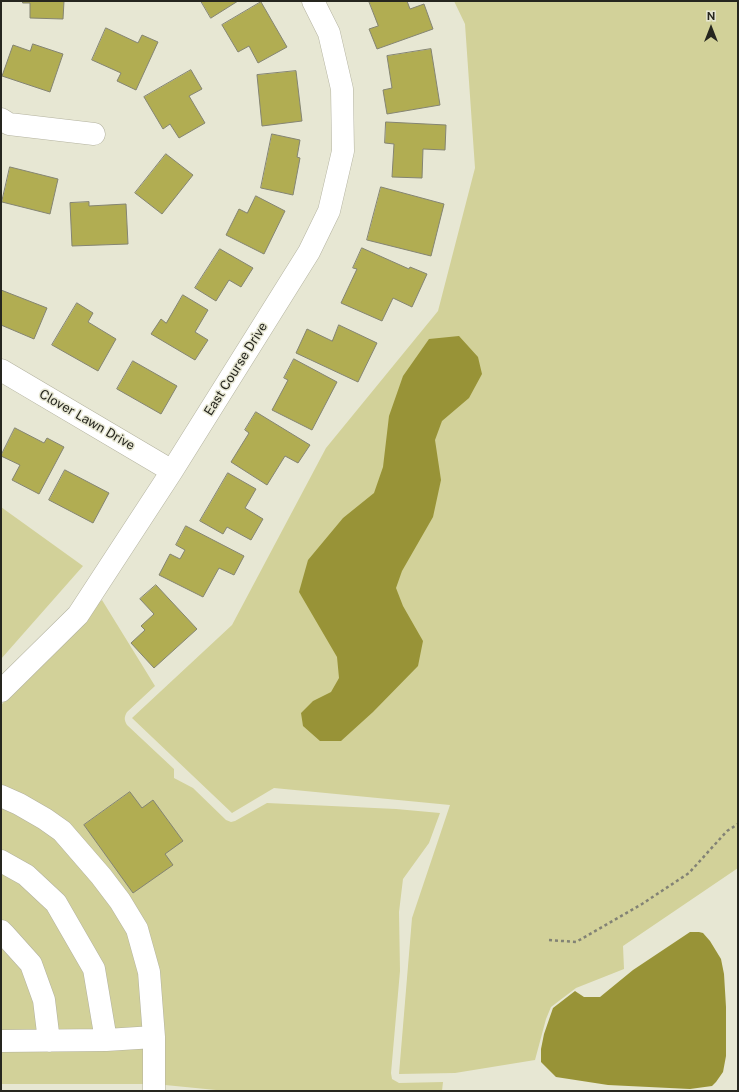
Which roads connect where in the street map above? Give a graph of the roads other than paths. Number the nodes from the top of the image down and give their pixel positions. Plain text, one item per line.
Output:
1 (313, 1) edge
2 (1, 119) edge
3 (94, 134) dead end
4 (1, 370) edge
5 (172, 471) junction
6 (1, 691) edge
7 (1, 796) edge
8 (1, 861) edge
9 (1, 932) edge
10 (154, 1037) junction
11 (49, 1040) junction
12 (106, 1040) junction
13 (1, 1041) edge
14 (154, 1091) edge

1 - 5 street, East Course Drive
2 - 3 street
4 - 5 street, Clover Lawn Drive
5 - 6 street, East Course Drive
7 - 10 street
8 - 12 street
9 - 11 street
10 - 12 street
10 - 14 street
11 - 12 street
11 - 13 street

